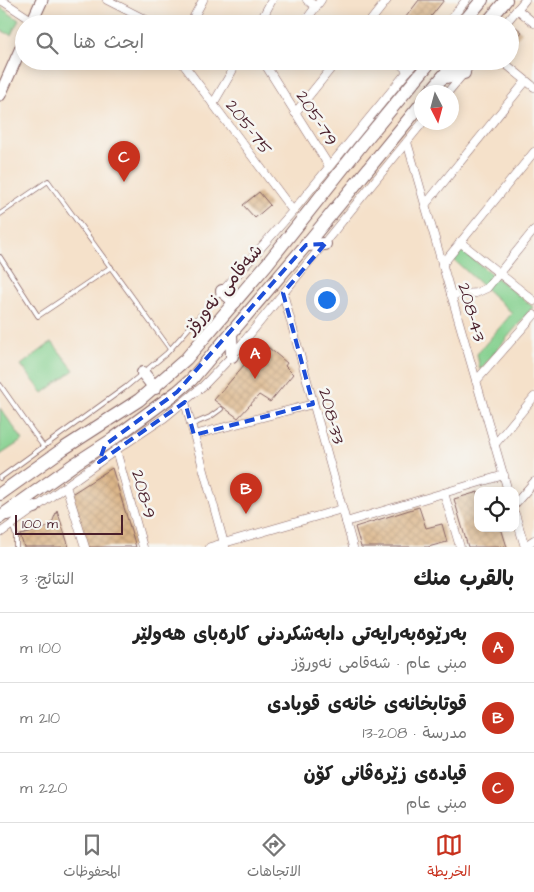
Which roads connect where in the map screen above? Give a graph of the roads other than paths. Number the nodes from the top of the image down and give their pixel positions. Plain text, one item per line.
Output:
1 (1, 0) edge
2 (42, 0) edge
3 (107, 0) edge
4 (202, 0) edge
5 (272, 0) edge
6 (307, 0) edge
7 (322, 0) edge
8 (387, 0) edge
9 (466, 0) edge
10 (472, 0) edge
11 (482, 0) edge
12 (506, 0) edge
13 (525, 0) edge
14 (316, 7) junction
15 (517, 9) junction
16 (22, 15) edge
17 (35, 15) edge
18 (136, 15) edge
19 (194, 15) edge
20 (264, 15) edge
21 (310, 15) edge
22 (375, 15) edge
23 (454, 15) edge
24 (467, 15) edge
25 (469, 15) edge
26 (494, 15) edge
27 (512, 15) edge
28 (534, 22) edge
29 (15, 56) edge
30 (188, 70) edge
31 (233, 70) edge
32 (269, 70) edge
33 (330, 70) edge
34 (424, 70) edge
35 (449, 70) edge
36 (466, 70) edge
37 (513, 70) edge
38 (408, 71) edge
39 (464, 73) junction
40 (4, 75) edge
41 (442, 78) junction
42 (526, 81) junction
43 (436, 85) edge
44 (454, 85) edge
45 (534, 87) edge
46 (0, 95) edge
47 (213, 104) junction
48 (295, 113) junction
49 (414, 113) edge
50 (417, 130) edge
51 (407, 142) junction
52 (534, 152) edge
53 (329, 166) junction
54 (425, 205) junction
55 (293, 211) junction
56 (0, 214) edge
57 (534, 231) edge
58 (460, 242) junction
59 (325, 244) junction
60 (306, 246) junction
61 (0, 257) edge
62 (267, 264) junction
63 (442, 265) junction
64 (111, 267) junction
65 (499, 274) junction
66 (281, 275) junction
67 (221, 293) junction
68 (283, 293) junction
69 (451, 296) junction
70 (534, 301) edge
71 (235, 302) junction
72 (534, 315) edge
73 (231, 334) junction
74 (170, 349) junction
75 (232, 356) junction
76 (143, 373) junction
77 (476, 381) junction
78 (0, 385) edge
79 (155, 388) junction
80 (534, 397) edge
81 (185, 402) junction
82 (313, 404) junction
83 (222, 409) dead end
84 (191, 425) junction
85 (194, 435) junction
86 (495, 444) junction
87 (43, 446) junction
88 (110, 447) junction
89 (99, 462) joint
90 (504, 475) junction
91 (0, 478) edge
92 (534, 482) edge
93 (66, 486) junction
94 (507, 487) edge
95 (444, 493) junction
96 (0, 494) edge
97 (519, 499) edge
98 (35, 507) junction
99 (342, 509) junction
100 (1, 516) edge
101 (346, 522) junction
102 (12, 524) junction
103 (519, 527) edge
104 (0, 533) edge
105 (534, 540) edge
106 (225, 545) edge
107 (525, 546) edge
108 (16, 547) edge
109 (84, 547) edge
110 (143, 547) edge
111 (210, 547) edge
112 (353, 547) edge
113 (458, 547) edge

1 - 16 street
2 - 17 street
3 - 18 street
4 - 19 street
5 - 20 street
6 - 14 street
7 - 14 street
8 - 22 street
9 - 23 street
10 - 24 main road
11 - 25 main road
12 - 26 main road
13 - 15 street
14 - 21 street
15 - 27 street
15 - 28 street
29 - 40 street
30 - 47 street, 205-75
31 - 47 street
32 - 48 street, 205-79
33 - 48 street
34 - 62 main road, شەقامی نەورۆز
35 - 41 main road
36 - 39 street
37 - 42 street
38 - 53 street
39 - 41 main road
39 - 44 street
40 - 46 street
41 - 43 main road
42 - 45 street
42 - 54 street
47 - 55 street, 205-75
48 - 53 street, 205-79
49 - 60 main road, شەقامی نەورۆز
50 - 51 street
51 - 54 street, 208-43
51 - 59 street
52 - 58 street
53 - 55 street
54 - 63 street, 208-43
55 - 67 street
56 - 64 lane
57 - 65 street
58 - 63 street
58 - 65 street
59 - 60 main road
59 - 68 street
60 - 66 main road, شەقامی نەورۆز
61 - 64 lane
62 - 66 main road
62 - 71 main road, شەقامی نەورۆز
63 - 69 street, 208-43
64 - 74 lane
65 - 69 street
65 - 70 street
66 - 73 main road, شەقامی نەورۆز
67 - 71 main road
67 - 74 lane
68 - 75 street
68 - 82 street, 208-33
69 - 77 street, 208-43
71 - 79 main road, شەقامی نەورۆز
72 - 77 street
73 - 75 main road
73 - 88 main road, شەقامی نەورۆز
74 - 76 lane
75 - 81 street
76 - 79 main road
76 - 87 lane
77 - 86 street, 208-43
78 - 87 lane
79 - 96 main road, شەقامی نەورۆز
80 - 86 street
81 - 84 street
81 - 88 street
82 - 85 street
82 - 99 street, 208-33
83 - 84 lane
84 - 85 street
85 - 106 street
86 - 90 street, 208-43
87 - 91 lane
88 - 89 main road
88 - 100 main road, شەقامی نەورۆز
88 - 110 street, 208-9
89 - 93 street
90 - 94 street, 208-43
90 - 95 street
92 - 97 street
93 - 98 street
93 - 109 street
95 - 101 street
95 - 113 street
98 - 100 main road
98 - 102 street
99 - 101 street, 208-33
99 - 106 street
101 - 112 street, 208-33
102 - 104 street
102 - 108 lane
103 - 107 street
105 - 107 street
106 - 111 street

